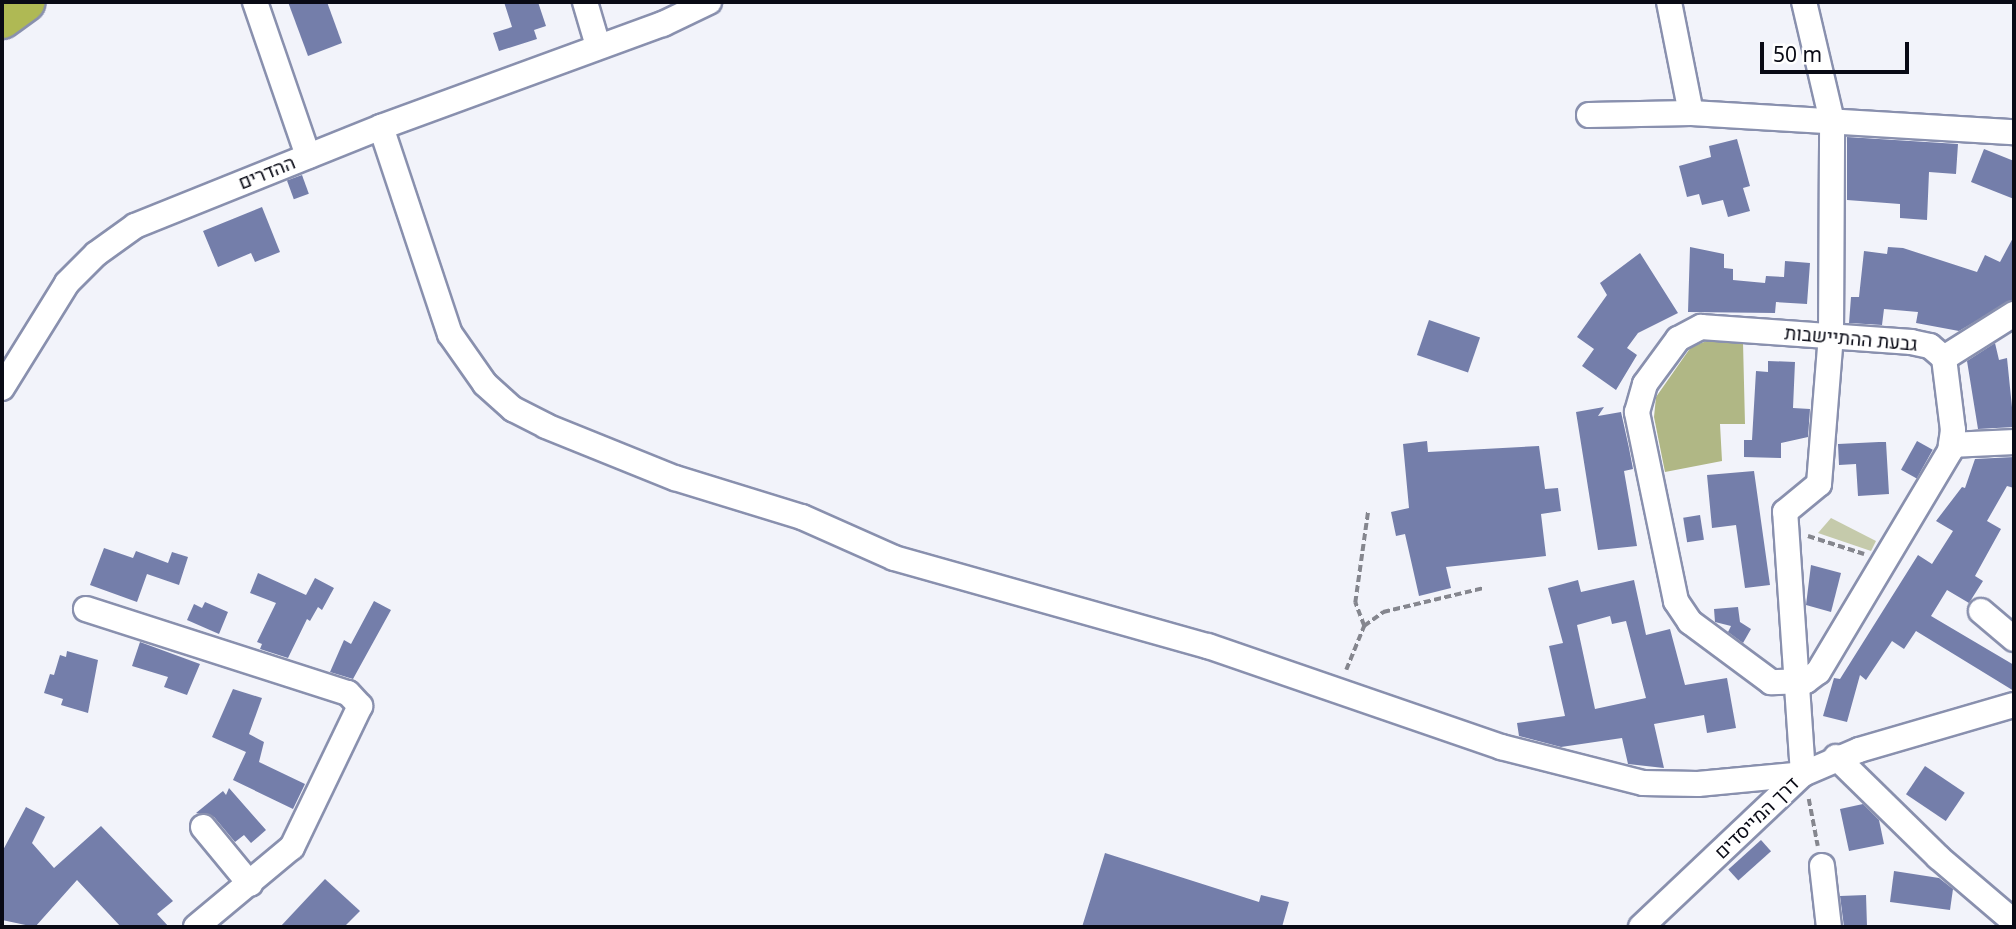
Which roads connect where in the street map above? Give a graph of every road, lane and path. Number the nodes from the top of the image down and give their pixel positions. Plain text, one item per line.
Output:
1 (25, 2) edge
2 (255, 2) edge
3 (585, 2) edge
4 (709, 2) edge
5 (1669, 2) edge
6 (1804, 2) edge
7 (2, 19) edge
8 (598, 46) junction
9 (1691, 113) junction
10 (1589, 115) dead end
11 (1832, 121) junction
12 (381, 127) junction
13 (2014, 132) edge
14 (308, 156) junction
15 (2014, 314) edge
16 (1831, 336) junction
17 (1944, 358) junction
18 (2, 388) edge
19 (2014, 442) edge
20 (1951, 445) junction
21 (1368, 511) dead end
22 (1786, 529) junction
23 (1885, 561) junction
24 (1484, 588) dead end
25 (86, 610) dead end
26 (1981, 611) dead end
27 (1364, 626) junction
28 (2014, 639) edge
29 (1795, 682) junction
30 (1349, 697) junction
31 (2014, 705) edge
32 (1836, 757) junction
33 (1804, 774) junction
34 (202, 827) dead end
35 (1822, 866) joint
36 (250, 884) junction
37 (2014, 922) edge
38 (196, 927) edge
39 (1641, 927) edge
40 (1829, 927) edge

1 - 7 highway
2 - 14 street
3 - 8 street
4 - 8 street, ההדרים
5 - 9 street
6 - 11 street
8 - 12 street, ההדרים
9 - 10 street
9 - 11 street
11 - 13 street
11 - 16 street
12 - 14 street, ההדרים
12 - 30 street
14 - 18 street, ההדרים
15 - 17 street
16 - 17 street, גבעת ההתיישבות
16 - 22 street
16 - 29 street, גבעת ההתיישבות
17 - 20 street, גבעת ההתיישבות
19 - 20 street
20 - 23 street
21 - 27 path
22 - 23 path
22 - 29 street
23 - 29 street
24 - 27 path
25 - 36 street
26 - 28 street
27 - 30 path
29 - 33 street
30 - 33 street
31 - 32 street, דרך המייסדים
32 - 33 street, דרך המייסדים
32 - 37 street
33 - 35 path
33 - 39 street, דרך המייסדים
34 - 36 street
35 - 40 street
36 - 38 street

